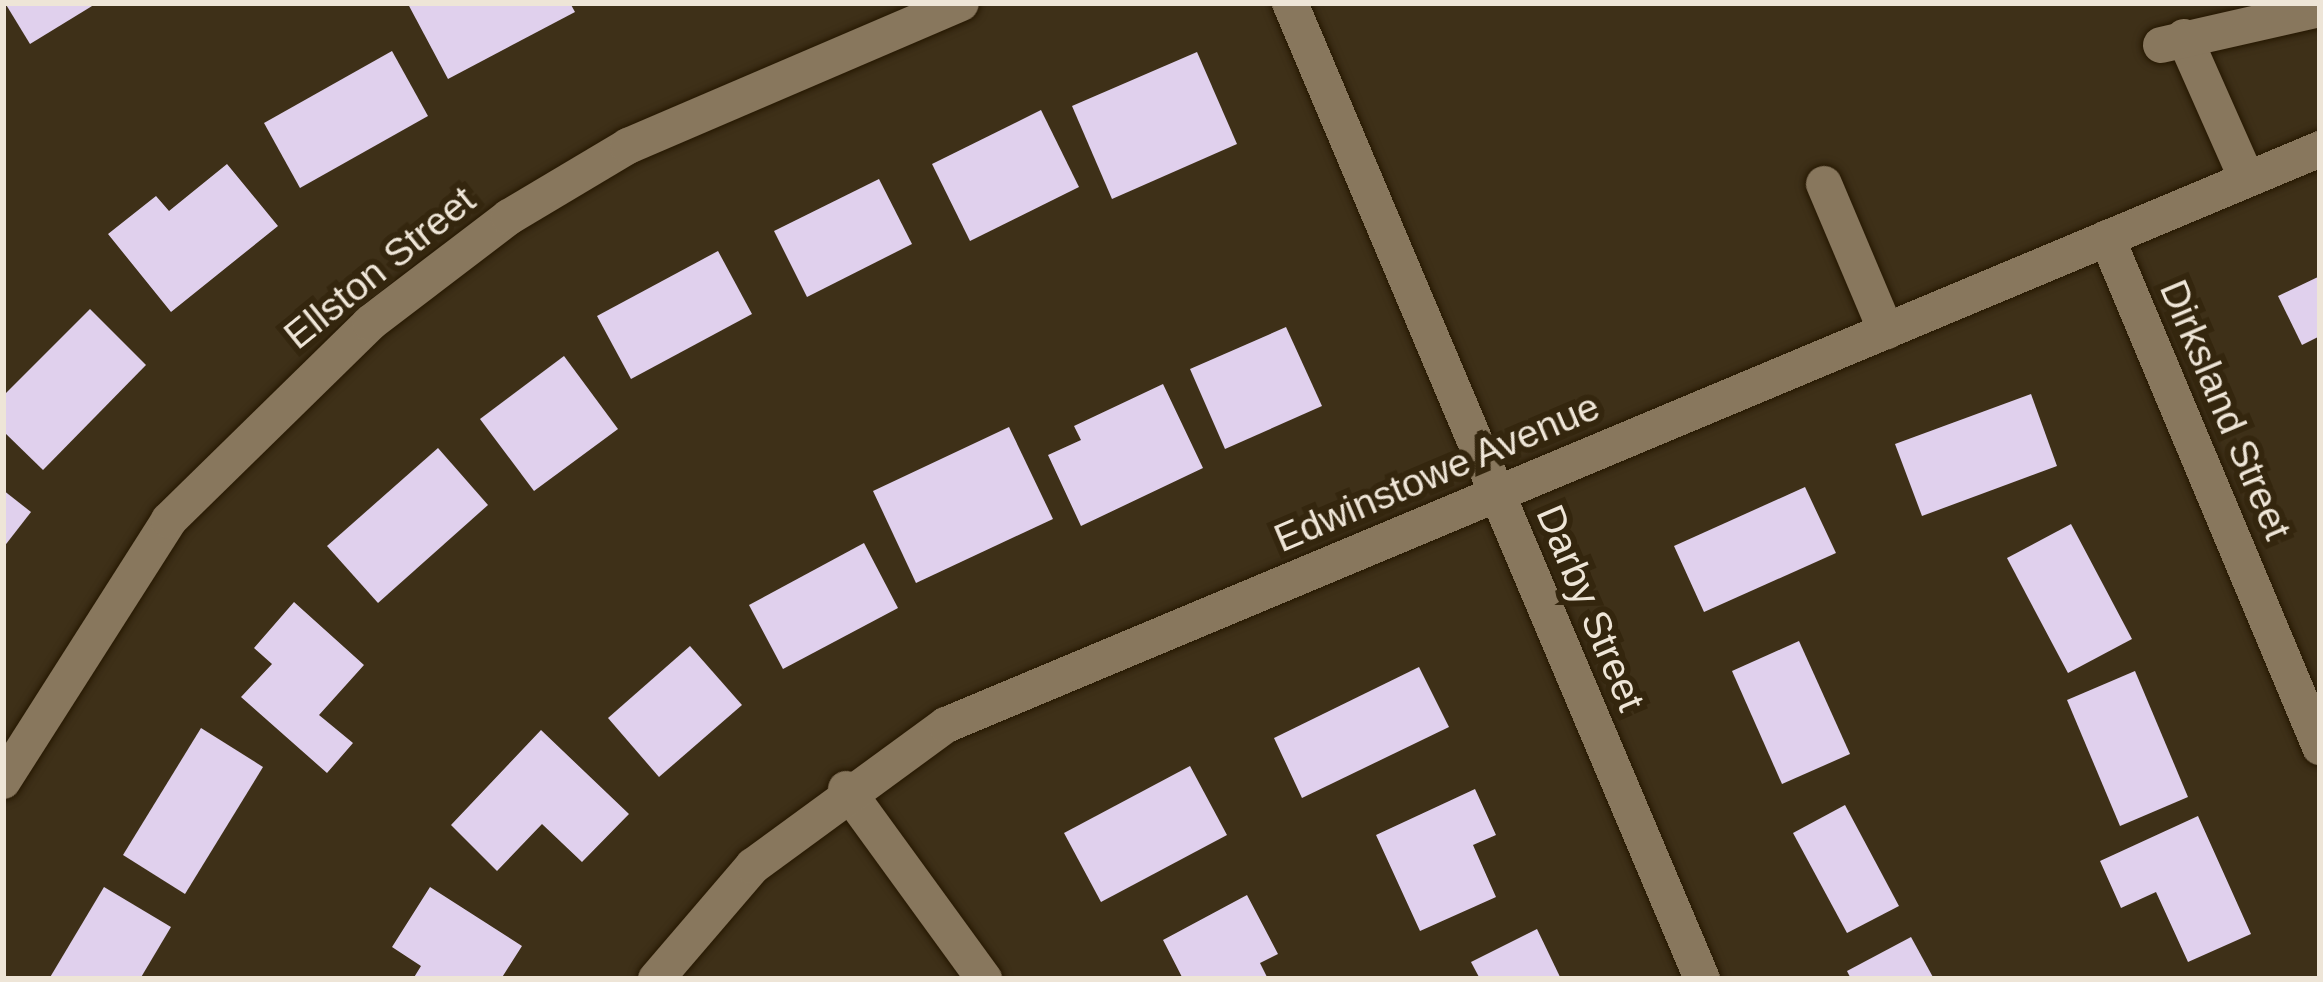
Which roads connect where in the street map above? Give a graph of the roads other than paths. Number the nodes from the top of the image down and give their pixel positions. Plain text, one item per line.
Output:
1 (962, 3) edge
2 (1291, 3) edge
3 (2320, 9) edge
4 (2320, 149) edge
5 (2247, 179) junction
6 (1824, 184) dead end
7 (2108, 238) junction
8 (1886, 331) junction
9 (1496, 494) junction
10 (2320, 747) edge
11 (3, 781) edge
12 (846, 789) junction
13 (656, 979) edge
14 (984, 979) edge
15 (1702, 979) edge

1 - 11 street, Ellston Street
2 - 9 street, Darby Street
3 - 5 street
4 - 5 street, Edwinstowe Avenue
5 - 7 street, Edwinstowe Avenue
6 - 8 street
7 - 8 street, Edwinstowe Avenue
7 - 10 street, Dirksland Street
8 - 9 street, Edwinstowe Avenue
9 - 12 street, Edwinstowe Avenue
9 - 15 street, Darby Street
12 - 13 street, Edwinstowe Avenue
12 - 14 street

